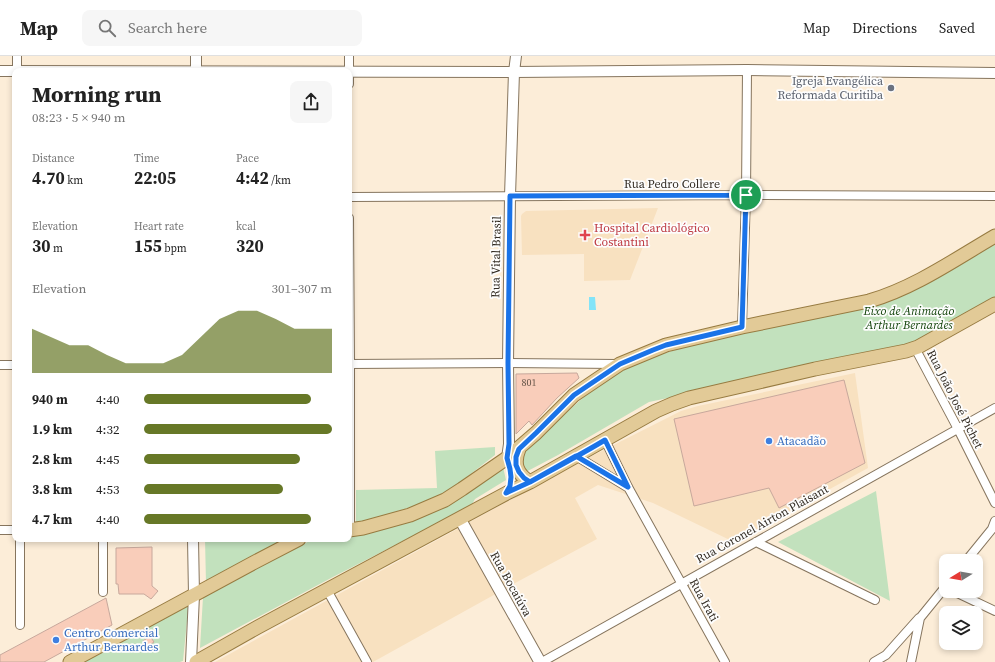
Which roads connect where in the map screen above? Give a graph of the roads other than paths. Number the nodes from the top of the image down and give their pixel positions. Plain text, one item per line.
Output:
1 (17, 56) edge
2 (196, 56) edge
3 (349, 56) edge
4 (516, 56) edge
5 (17, 68) edge
6 (196, 68) edge
7 (349, 68) edge
8 (0, 70) edge
9 (747, 70) junction
10 (12, 71) edge
11 (352, 71) edge
12 (514, 72) junction
13 (994, 72) edge
14 (746, 195) junction
15 (510, 196) junction
16 (995, 196) edge
17 (352, 197) edge
18 (995, 236) edge
19 (995, 304) edge
20 (742, 327) junction
21 (915, 348) junction
22 (508, 363) junction
23 (352, 364) edge
24 (620, 364) junction
25 (0, 365) edge
26 (12, 365) edge
27 (995, 408) edge
28 (958, 429) junction
29 (605, 440) junction
30 (519, 449) junction
31 (576, 456) junction
32 (507, 458) junction
33 (530, 482) junction
34 (628, 487) junction
35 (506, 493) junction
36 (995, 503) edge
37 (460, 519) junction
38 (995, 521) edge
39 (0, 530) edge
40 (12, 530) edge
41 (352, 530) edge
42 (20, 542) edge
43 (104, 542) edge
44 (193, 542) edge
45 (294, 542) edge
46 (756, 542) junction
47 (972, 554) edge
48 (681, 583) junction
49 (327, 590) junction
50 (103, 592) dead end
51 (194, 595) junction
52 (939, 595) edge
53 (968, 598) edge
54 (875, 600) dead end
55 (995, 611) edge
56 (920, 618) junction
57 (20, 625) dead end
58 (70, 662) edge
59 (192, 662) edge
60 (196, 662) edge
61 (367, 662) edge
62 (541, 662) edge
63 (725, 662) edge
64 (874, 662) edge
65 (911, 662) edge

1 - 5 street
2 - 6 street
3 - 7 street
4 - 12 street, Rua Vital Brasil
8 - 10 street
9 - 12 street
9 - 13 street
9 - 14 street
11 - 12 street
12 - 15 street, Rua Vital Brasil
14 - 15 street, Rua Pedro Collere
14 - 16 street, Rua Pedro Collere
14 - 20 street
15 - 17 street, Rua Pedro Collere
15 - 22 street, Rua Vital Brasil
18 - 20 main road
19 - 21 main road
20 - 24 main road
21 - 28 street, Rua João José Pichet
21 - 29 main road
22 - 23 street
22 - 24 street
22 - 32 street, Rua Vital Brasil
24 - 30 main road
25 - 26 street
27 - 28 street, Rua Coronel Airton Plaisant
28 - 36 street, Rua João José Pichet
28 - 46 street, Rua Coronel Airton Plaisant
29 - 31 main road
29 - 34 street, Rua Irati
30 - 32 main road
30 - 33 main road
31 - 33 main road
31 - 34 street
32 - 35 main road
32 - 41 main road
33 - 35 main road
34 - 48 street, Rua Irati
35 - 37 main road
37 - 49 main road
37 - 62 main road, Rua Bocaiúva
38 - 47 street
39 - 40 street
42 - 57 street
43 - 50 street
44 - 51 street
45 - 51 main road
46 - 48 street, Rua Coronel Airton Plaisant
46 - 54 street
48 - 62 street, Rua Coronel Airton Plaisant
48 - 63 street, Rua Irati
49 - 60 main road
49 - 61 street
51 - 58 main road
51 - 59 street
52 - 56 street
53 - 55 street
56 - 64 street
56 - 65 street

